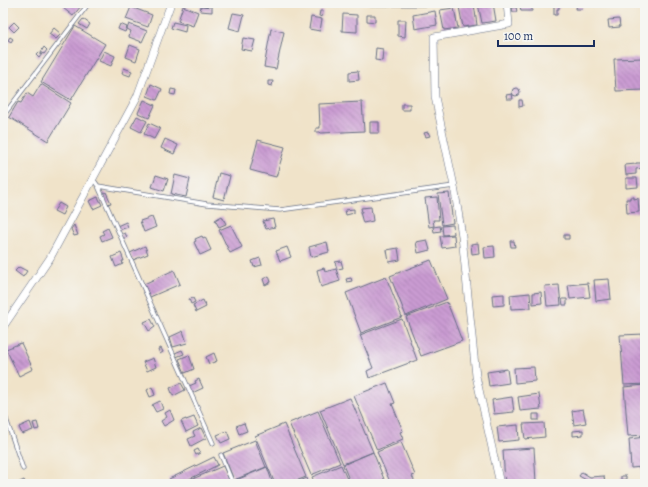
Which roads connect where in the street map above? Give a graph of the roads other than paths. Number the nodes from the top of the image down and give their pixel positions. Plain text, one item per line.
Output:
1 (89, 3) edge
2 (171, 3) edge
3 (209, 3) edge
4 (506, 3) edge
5 (436, 4) edge
6 (3, 116) edge
7 (93, 179) junction
8 (98, 186) junction
9 (454, 186) junction
10 (3, 327) edge
11 (3, 410) edge
12 (213, 443) dead end
13 (221, 455) dead end
14 (23, 469) dead end
15 (233, 484) edge
16 (500, 484) edge

1 - 6 lane
2 - 7 street
3 - 5 lane
4 - 9 street
7 - 8 lane
7 - 10 street
8 - 9 lane
8 - 12 lane
9 - 16 street
11 - 14 lane
13 - 15 lane

